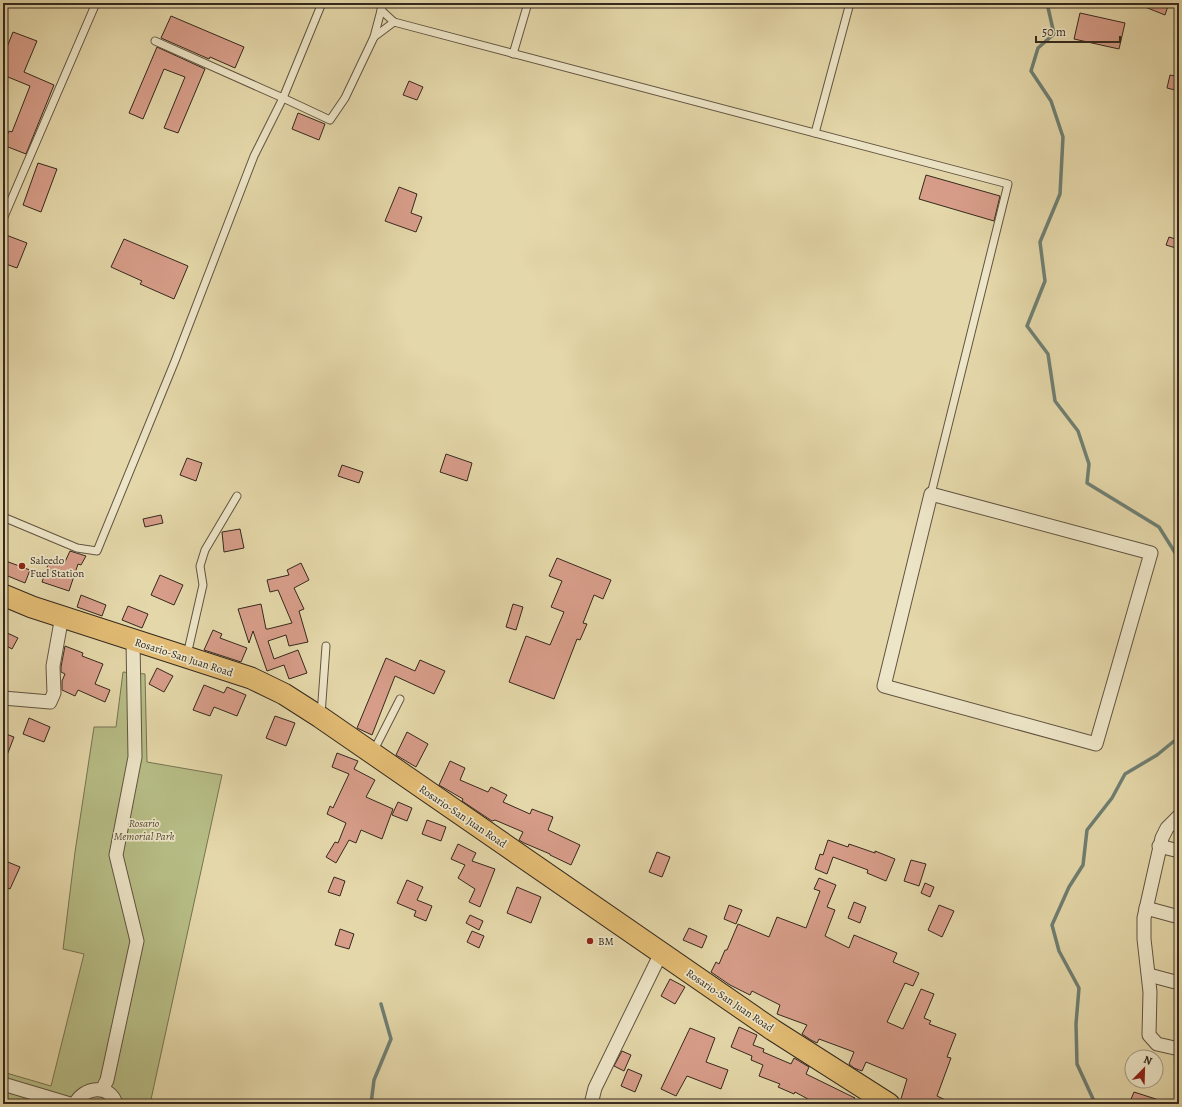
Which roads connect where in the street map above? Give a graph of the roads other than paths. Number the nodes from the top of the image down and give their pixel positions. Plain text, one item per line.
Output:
1 (96, 3) edge
2 (322, 3) edge
3 (528, 3) edge
4 (850, 3) edge
5 (382, 6) edge
6 (394, 22) junction
7 (374, 37) junction
8 (155, 41) dead end
9 (514, 54) junction
10 (283, 98) junction
11 (815, 133) junction
12 (3, 219) edge
13 (931, 494) junction
14 (237, 496) dead end
15 (3, 516) edge
16 (3, 595) edge
17 (62, 616) junction
18 (134, 641) junction
19 (326, 646) dead end
20 (186, 657) junction
21 (3, 698) edge
22 (400, 700) dead end
23 (320, 717) junction
24 (372, 754) junction
25 (1179, 816) edge
26 (1159, 846) junction
27 (1179, 851) edge
28 (1146, 908) junction
29 (1179, 917) edge
30 (661, 953) junction
31 (1149, 975) junction
32 (1179, 983) edge
33 (1179, 1049) edge
34 (3, 1084) edge
35 (102, 1090) junction
36 (877, 1101) edge
37 (70, 1104) edge
38 (75, 1104) edge
39 (116, 1104) edge
40 (591, 1104) edge

1 - 12 lane
2 - 10 lane
3 - 9 lane
4 - 11 lane
5 - 6 lane
5 - 7 lane
6 - 7 lane
6 - 9 lane
7 - 10 lane
8 - 10 lane
9 - 11 lane
10 - 15 lane
11 - 13 lane
13 - 13 street
14 - 20 lane
16 - 17 main road, Rosario-San Juan Road
17 - 18 main road, Rosario-San Juan Road
17 - 21 street
18 - 20 main road, Rosario-San Juan Road
18 - 35 street
19 - 23 lane
20 - 23 main road, Rosario-San Juan Road
22 - 24 lane
23 - 24 main road, Rosario-San Juan Road
24 - 30 main road, Rosario-San Juan Road
25 - 26 street
26 - 27 street
26 - 28 street
28 - 29 street
28 - 31 street
30 - 36 main road, Rosario-San Juan Road
30 - 40 street
31 - 32 street
31 - 33 street
34 - 37 street
35 - 38 street
35 - 39 street

